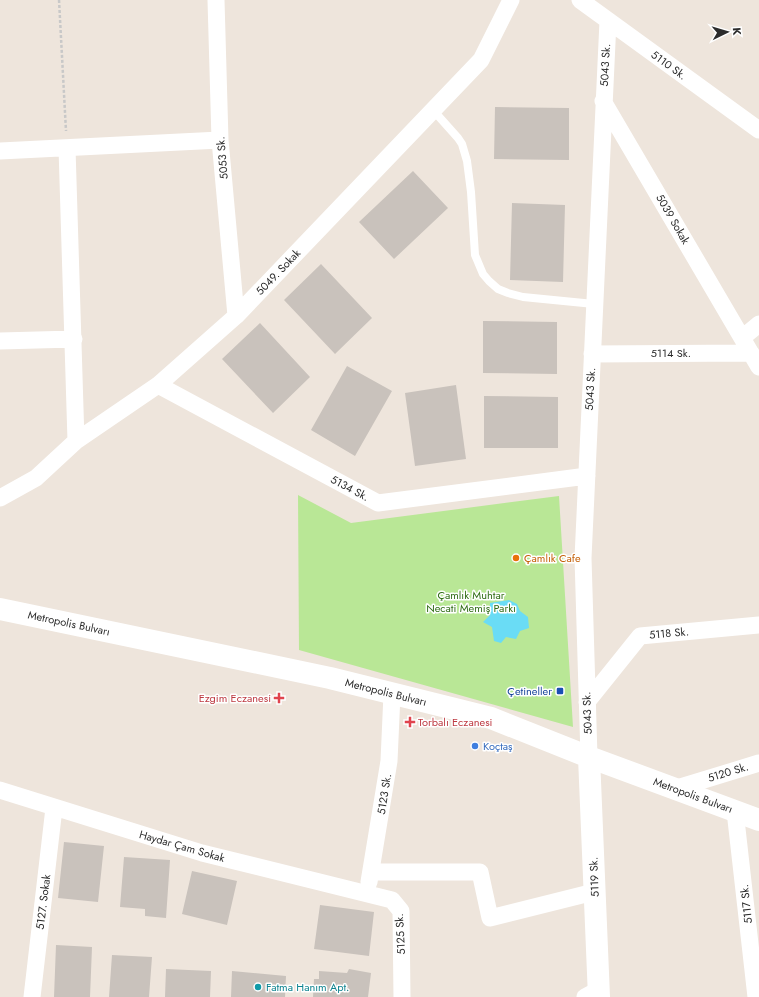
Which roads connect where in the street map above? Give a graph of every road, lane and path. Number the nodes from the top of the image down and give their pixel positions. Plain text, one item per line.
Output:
1 (60, 0) edge
2 (216, 0) edge
3 (511, 0) edge
4 (580, 0) edge
5 (608, 21) junction
6 (604, 101) junction
7 (433, 110) junction
8 (759, 130) edge
9 (220, 140) junction
10 (67, 148) junction
11 (0, 151) edge
12 (594, 304) junction
13 (236, 316) junction
14 (759, 324) edge
15 (742, 338) junction
16 (74, 339) junction
17 (0, 341) edge
18 (592, 354) junction
19 (755, 360) edge
20 (158, 386) junction
21 (76, 441) junction
22 (587, 476) junction
23 (0, 498) edge
24 (0, 609) edge
25 (759, 625) edge
26 (392, 694) junction
27 (587, 702) junction
28 (589, 757) junction
29 (759, 763) edge
30 (674, 789) junction
31 (0, 790) edge
32 (54, 808) junction
33 (735, 811) junction
34 (759, 820) edge
35 (371, 872) junction
36 (594, 892) junction
37 (366, 894) junction
38 (594, 995) edge
39 (32, 997) edge
40 (402, 997) edge
41 (756, 997) edge

1 - 10 path
2 - 9 street, 5053 Sk.
3 - 7 street, 5049. Sokak
4 - 5 street, 5110 Sk.
5 - 6 street, 5043 Sk.
5 - 8 street, 5110 Sk.
6 - 12 street, 5043 Sk.
6 - 15 street, 5039 Sokak
7 - 12 lane
7 - 13 street, 5049. Sokak
9 - 10 street
9 - 13 street, 5053 Sk.
10 - 11 street
10 - 16 street
12 - 18 street, 5043 Sk.
13 - 20 street, 5049. Sokak
14 - 15 street
15 - 19 street, 5039 Sokak
16 - 17 street
16 - 21 street
18 - 19 street, 5114 Sk.
18 - 22 street, 5043 Sk.
20 - 21 street, 5049. Sokak
20 - 22 street, 5134 Sk.
21 - 23 street, 5049. Sokak
22 - 27 street, 5043 Sk.
24 - 26 main road, Metropolis Bulvarı
25 - 27 street, 5118 Sk.
26 - 28 main road, Metropolis Bulvarı
26 - 35 street, 5123 Sk.
27 - 28 street, 5043 Sk.
28 - 30 main road, Metropolis Bulvarı
28 - 36 main road, 5119 Sk.
29 - 30 street, 5120 Sk.
30 - 33 main road, Metropolis Bulvarı
31 - 32 street, Haydar Çam Sokak
32 - 37 street, Haydar Çam Sokak
32 - 39 street, 5127. Sokak
33 - 34 main road, Metropolis Bulvarı
33 - 41 street, 5117 Sk.
35 - 36 street
35 - 37 street, 5123 Sk.
36 - 38 main road, 5119 Sk.
37 - 40 street, 5125 Sk.

